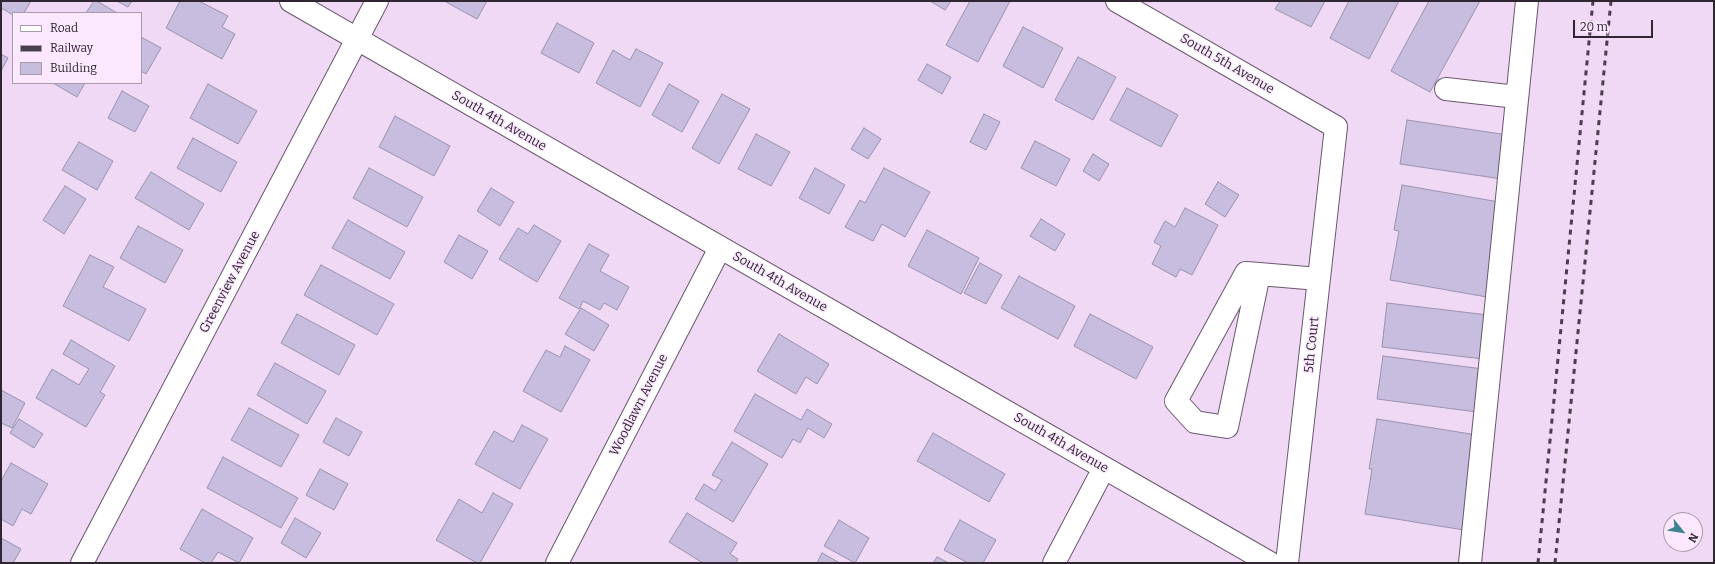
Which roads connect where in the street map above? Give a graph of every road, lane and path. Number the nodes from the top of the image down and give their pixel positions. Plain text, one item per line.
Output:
1 (291, 1) edge
2 (377, 1) edge
3 (1117, 1) edge
4 (1527, 1) edge
5 (357, 39) junction
6 (1446, 89) dead end
7 (1517, 97) junction
8 (1336, 126) joint
9 (720, 248) junction
10 (1259, 274) junction
11 (1319, 279) junction
12 (1104, 468) junction
13 (82, 563) edge
14 (557, 563) edge
15 (1054, 563) edge
16 (1270, 563) edge
17 (1287, 563) edge
18 (1470, 563) edge

1 - 5 street, South 4th Avenue
2 - 5 street, Greenview Avenue
3 - 8 street, South 5th Avenue
4 - 7 street
5 - 9 street, South 4th Avenue
5 - 13 street, Greenview Avenue
6 - 7 street
7 - 18 street
8 - 11 street, 5th Court
9 - 12 street, South 4th Avenue
9 - 14 street, Woodlawn Avenue
10 - 10 street
10 - 11 street
11 - 17 street, 5th Court
12 - 15 street
12 - 16 street, South 4th Avenue

